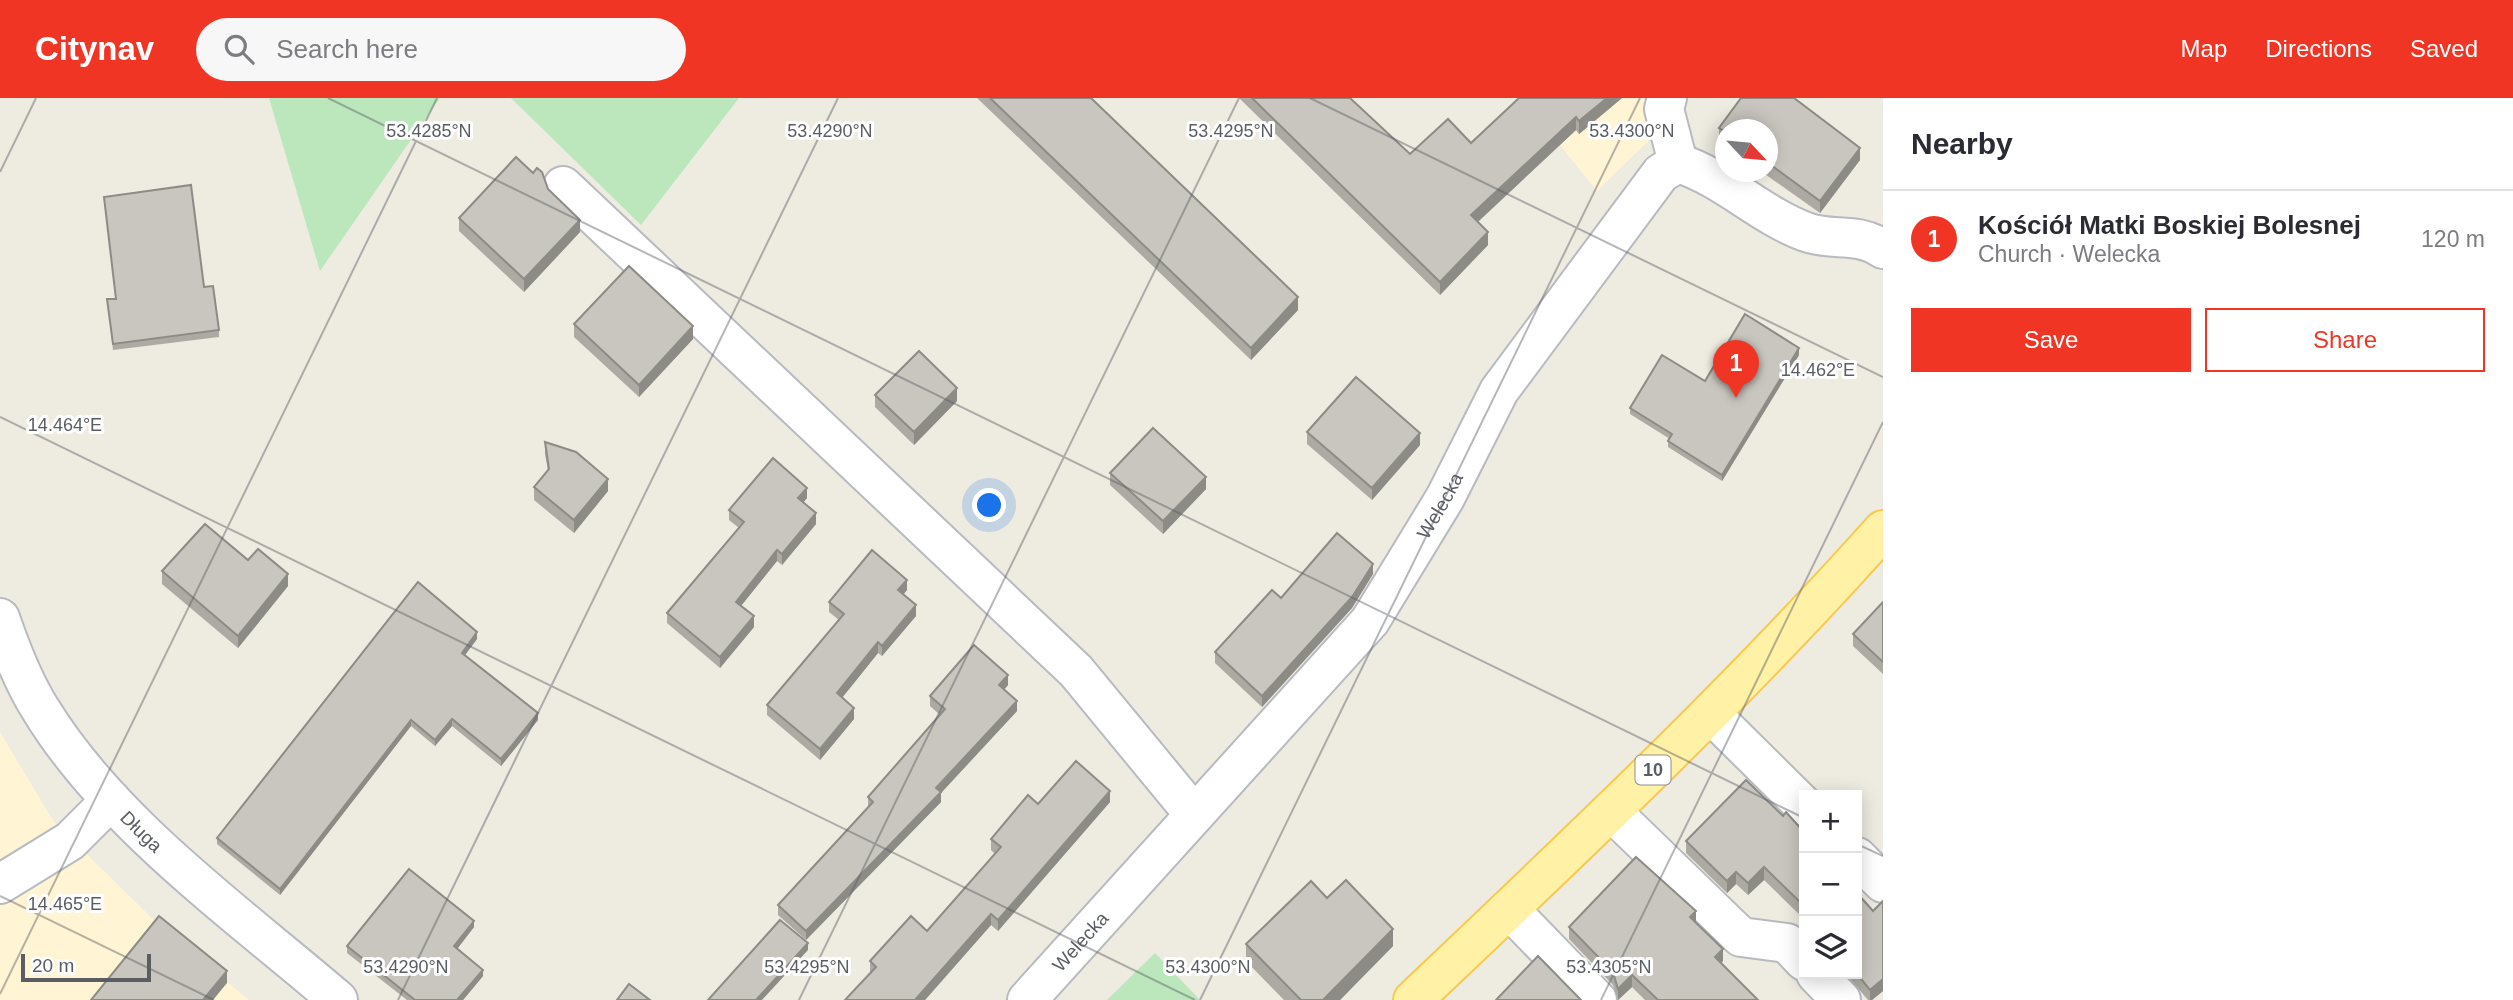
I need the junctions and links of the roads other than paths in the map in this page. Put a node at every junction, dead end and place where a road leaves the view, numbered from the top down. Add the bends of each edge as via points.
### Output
1 (1667, 98) edge
2 (1678, 163) junction
3 (562, 186) dead end
4 (1883, 249) edge
5 (1883, 530) edge
6 (0, 618) edge
7 (1711, 714) junction
8 (111, 800) junction
9 (1799, 801) edge
10 (1611, 811) junction
11 (1194, 813) junction
12 (1862, 862) edge
13 (1883, 883) edge
14 (0, 884) edge
15 (1509, 909) junction
16 (1799, 956) edge
17 (1821, 979) edge
18 (338, 1000) edge
19 (1027, 1000) edge
20 (1413, 1000) edge
21 (1597, 1000) edge
22 (1842, 1000) edge

1 - 2 street via 1664,109
2 - 4 street via 1703,171 1807,233 1868,239
2 - 11 street, Welecka via 1661,173 1639,200 1499,391 1445,498 1370,621
3 - 11 street via 1076,671
5 - 7 main road, 10
6 - 8 street, Długa via 40,709
7 - 9 street
7 - 10 main road, 10
8 - 14 street via 70,841
8 - 18 street, Długa via 201,884
10 - 15 main road, 10
10 - 16 street via 1741,937 1787,943
11 - 19 street, Welecka
12 - 13 street
15 - 20 main road, 10
15 - 21 street
17 - 22 street

